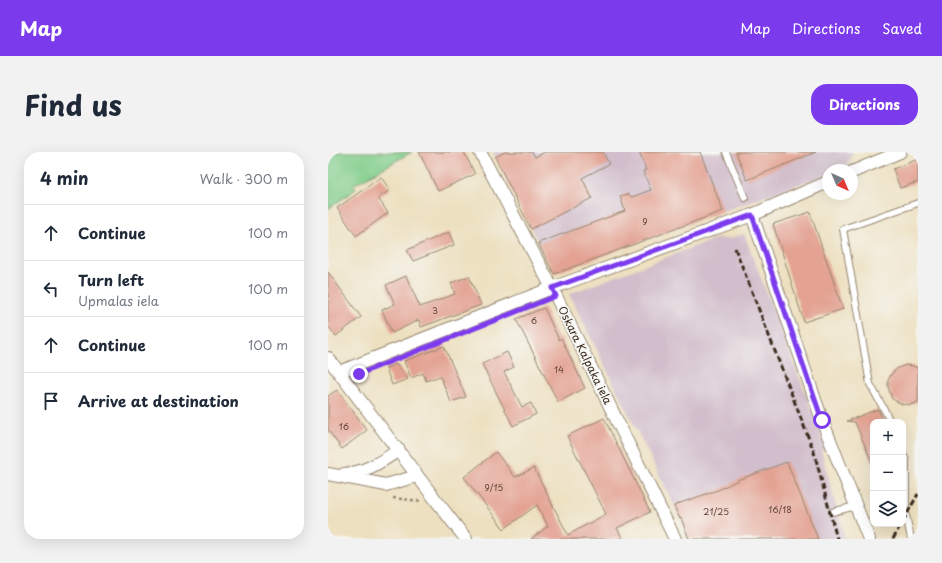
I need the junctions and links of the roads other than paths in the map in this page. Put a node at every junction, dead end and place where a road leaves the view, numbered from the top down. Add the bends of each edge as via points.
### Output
1 (480, 152) edge
2 (726, 152) edge
3 (900, 152) edge
4 (858, 170) edge
5 (822, 185) edge
6 (745, 198) dead end
7 (918, 204) edge
8 (752, 215) junction
9 (552, 288) junction
10 (328, 358) edge
11 (339, 372) junction
12 (889, 419) edge
13 (399, 450) junction
14 (904, 455) edge
15 (332, 474) edge
16 (417, 476) junction
17 (856, 506) junction
18 (832, 512) dead end
19 (466, 539) edge
20 (675, 539) edge
21 (869, 539) edge
22 (911, 539) edge

1 - 9 street, Oskara Kalpaka iela
2 - 6 lane
3 - 4 street
5 - 8 street
7 - 12 lane via 843,229 870,384
8 - 9 street
8 - 17 street via 822,420
9 - 11 street
9 - 20 street, Oskara Kalpaka iela
10 - 11 street
11 - 13 street
13 - 15 street via 374,466 355,474
13 - 16 street
14 - 22 lane via 906,461 906,515
15 - 16 street via 386,485
16 - 19 street
17 - 18 lane
17 - 21 street

